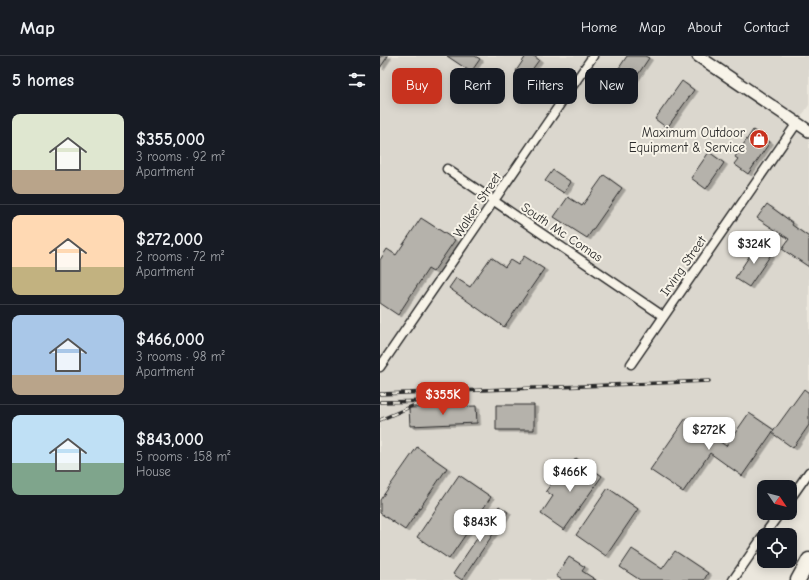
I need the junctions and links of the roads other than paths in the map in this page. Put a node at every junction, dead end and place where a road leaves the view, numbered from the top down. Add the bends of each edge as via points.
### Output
1 (593, 56) edge
2 (698, 56) edge
3 (797, 123) junction
4 (809, 131) edge
5 (447, 168) dead end
6 (494, 201) junction
7 (663, 316) junction
8 (631, 364) dead end
9 (380, 367) edge
10 (809, 472) edge
11 (797, 489) edge
12 (757, 545) edge
13 (809, 560) edge
14 (733, 580) edge
15 (798, 580) edge

1 - 6 street, Walker Street
2 - 3 main road
3 - 4 main road
3 - 7 street, Irving Street
5 - 6 street, South Mc Comas
6 - 7 street, South Mc Comas
6 - 9 street, Walker Street
7 - 8 street, Irving Street
10 - 11 street
12 - 14 street
13 - 15 highway

